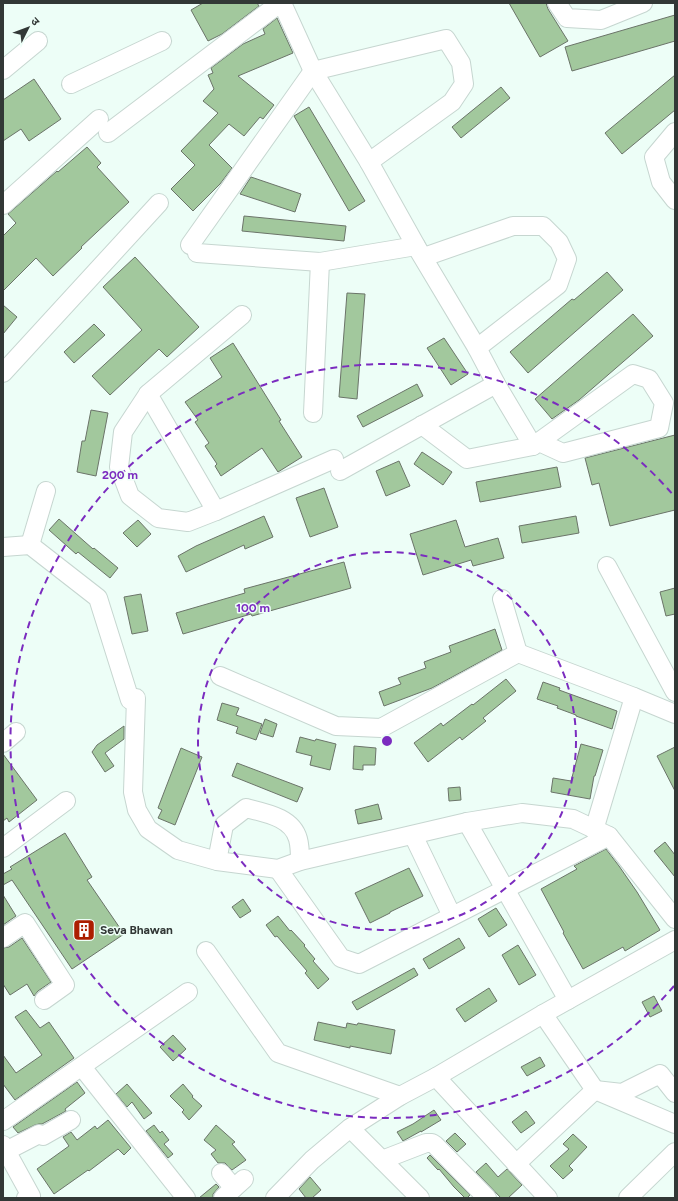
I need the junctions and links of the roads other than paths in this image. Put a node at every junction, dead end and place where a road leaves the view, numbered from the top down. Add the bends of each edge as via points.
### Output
1 (281, 3) edge
2 (557, 3) edge
3 (643, 3) edge
4 (38, 41) dead end
5 (162, 41) dead end
6 (3, 70) edge
7 (313, 71) junction
8 (71, 84) dead end
9 (675, 132) edge
10 (369, 162) junction
11 (675, 200) edge
12 (159, 203) dead end
13 (3, 206) edge
14 (420, 251) junction
15 (320, 262) junction
16 (242, 315) dead end
17 (478, 348) junction
18 (3, 373) edge
19 (496, 384) junction
20 (148, 394) junction
21 (313, 413) dead end
22 (422, 425) junction
23 (536, 444) junction
24 (46, 491) dead end
25 (216, 511) junction
26 (30, 544) junction
27 (3, 547) edge
28 (608, 566) dead end
29 (502, 599) dead end
30 (518, 653) junction
31 (220, 676) dead end
32 (675, 692) edge
33 (634, 697) junction
34 (675, 714) edge
35 (66, 801) dead end
36 (467, 822) junction
37 (602, 833) junction
38 (412, 834) junction
39 (3, 848) edge
40 (217, 861) junction
41 (300, 861) junction
42 (278, 870) junction
43 (505, 888) junction
44 (452, 916) junction
45 (675, 919) edge
46 (3, 938) edge
47 (675, 940) edge
48 (206, 951) dead end
49 (188, 992) dead end
50 (44, 1000) dead end
51 (568, 1000) junction
52 (543, 1014) junction
53 (82, 1067) junction
54 (436, 1077) junction
55 (595, 1090) junction
56 (675, 1093) edge
57 (400, 1096) junction
58 (71, 1120) dead end
59 (3, 1121) edge
60 (675, 1124) edge
61 (350, 1128) junction
62 (5, 1148) edge
63 (675, 1152) edge
64 (382, 1160) junction
65 (516, 1164) junction
66 (221, 1174) dead end
67 (234, 1188) edge
68 (26, 1198) edge
69 (186, 1198) edge
70 (274, 1198) edge
71 (420, 1198) edge
72 (487, 1198) edge
73 (548, 1198) edge
74 (628, 1198) edge

1 - 7 street
1 - 13 street via 104,126
2 - 3 street via 567,18 600,20
4 - 6 street
5 - 8 street
7 - 10 street
7 - 10 street via 446,39 461,63 464,84 452,102
7 - 15 street via 194,249
9 - 11 street via 654,158 661,182
10 - 14 street
12 - 18 street
14 - 15 street
14 - 17 street
14 - 17 street via 512,226 543,226 560,242 567,259 558,284
15 - 21 street
16 - 20 street
17 - 19 street
19 - 22 street
19 - 23 street
20 - 25 street
20 - 25 street via 123,432 119,467 130,496 158,518 188,522
22 - 23 street via 467,459
22 - 25 street via 337,465
23 - 23 street via 563,453 659,428 664,403 648,379 633,374
24 - 26 street
26 - 27 street
26 - 40 street via 98,598 133,699 133,792 137,810 148,829 178,850
28 - 32 street
29 - 30 street
30 - 31 street via 381,728 336,726
30 - 33 street
33 - 34 street
33 - 37 street
35 - 39 street
36 - 37 street via 522,813 573,819
36 - 38 street
36 - 43 street
37 - 43 street
37 - 45 street
38 - 41 street
38 - 44 street
40 - 41 street via 224,825 246,808 270,814 290,825 298,838
40 - 42 street
41 - 42 street
42 - 44 street via 341,958 359,964
43 - 44 street
43 - 51 street
46 - 50 street via 25,923 65,985
47 - 51 street
48 - 57 street via 278,1053
49 - 53 street
51 - 52 street
52 - 54 street
52 - 55 street
53 - 59 street
53 - 69 street
54 - 57 street
54 - 65 street
55 - 56 street via 622,1093 660,1074
55 - 60 street
55 - 65 street
57 - 61 street
58 - 62 street via 43,1136 39,1134
61 - 64 street
61 - 70 street via 312,1160
62 - 68 street via 31,1196
63 - 74 street
64 - 71 street
64 - 72 street via 432,1143
65 - 73 street
66 - 67 street

